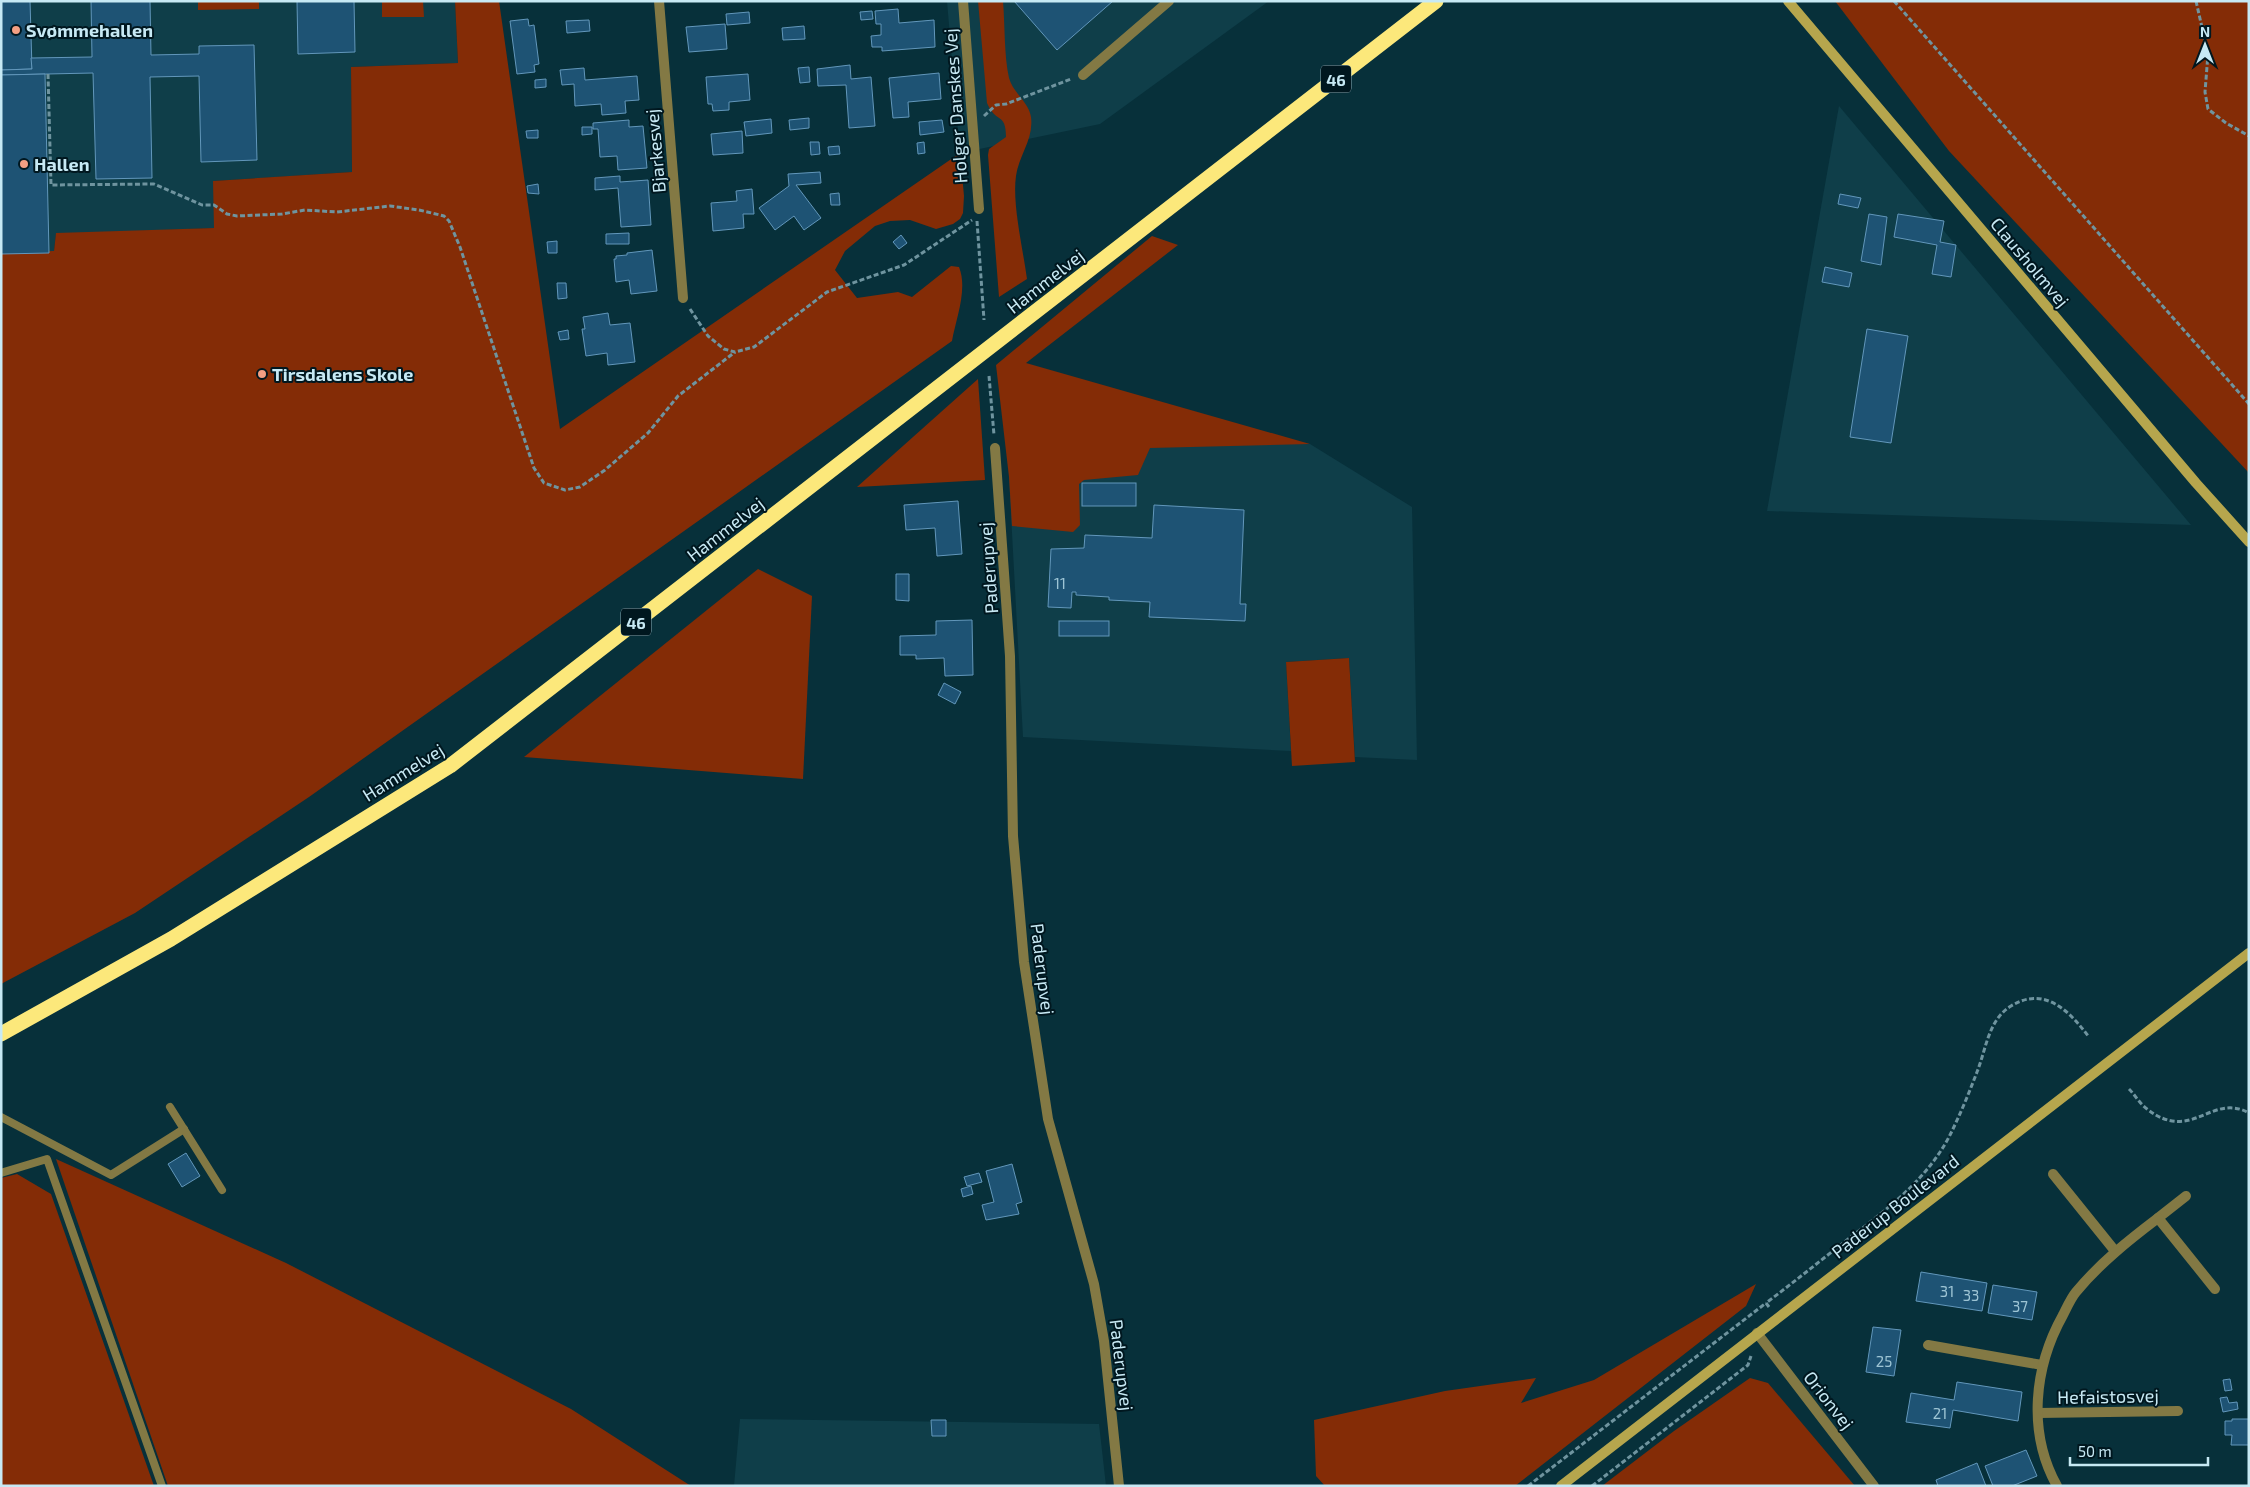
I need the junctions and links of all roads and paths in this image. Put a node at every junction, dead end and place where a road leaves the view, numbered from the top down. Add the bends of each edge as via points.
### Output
1 (659, 1) edge
2 (963, 1) edge
3 (1169, 1) edge
4 (1436, 1) edge
5 (1788, 1) edge
6 (1894, 1) edge
7 (2196, 1) edge
8 (48, 74) dead end
9 (1083, 75) joint
10 (973, 124) junction
11 (2249, 136) edge
12 (978, 213) junction
13 (683, 298) joint
14 (984, 320) dead end
15 (735, 352) junction
16 (989, 376) dead end
17 (2249, 404) edge
18 (995, 448) joint
19 (2249, 542) edge
20 (2249, 953) edge
21 (1, 1034) edge
22 (2089, 1037) dead end
23 (2129, 1089) dead end
24 (170, 1107) dead end
25 (2249, 1112) edge
26 (1, 1117) edge
27 (184, 1128) junction
28 (54, 1145) junction
29 (47, 1159) junction
30 (1, 1173) edge
31 (2053, 1174) dead end
32 (222, 1190) dead end
33 (2186, 1196) dead end
34 (2158, 1218) junction
35 (2115, 1250) junction
36 (2215, 1289) dead end
37 (1766, 1303) junction
38 (1777, 1318) junction
39 (1757, 1333) junction
40 (1928, 1345) dead end
41 (2042, 1365) junction
42 (2178, 1411) dead end
43 (2038, 1413) junction
44 (162, 1486) edge
45 (1119, 1486) edge
46 (1528, 1486) edge
47 (1561, 1486) edge
48 (1592, 1486) edge
49 (1874, 1486) edge
50 (2057, 1486) edge

1 - 13 street, Bjarkesvej
2 - 10 street, Holger Danskes Vej
3 - 9 street
4 - 21 highway, Hammelvej / 46 via 450,766 171,939
5 - 19 street, Clausholmvej
6 - 17 path
7 - 11 path via 2208,54 2205,92 2208,109
8 - 15 path via 51,185 154,184 237,216 390,206 444,216 460,247 534,468 544,483 572,489 605,470 648,433 678,396
9 - 10 path via 996,105
10 - 12 street, Holger Danskes Vej
12 - 14 path
12 - 15 path via 904,265 828,292 754,347
13 - 15 path via 708,336 724,349
16 - 18 path
18 - 45 street, Paderupvej via 1010,656 1013,836 1024,962 1048,1119 1094,1284 1103,1332
20 - 38 street, Paderup Boulevard
22 - 37 path via 2071,1014 2052,1002 2030,999 2010,1007 1989,1035 1950,1136 1936,1158 1899,1200
23 - 25 path via 2147,1109 2174,1122 2188,1122 2231,1107
24 - 27 lane
26 - 28 lane
27 - 28 lane via 111,1176
27 - 32 lane
28 - 29 lane
29 - 30 lane
29 - 44 lane
31 - 35 street
33 - 34 street, Hefaistosvej
34 - 35 street, Hefaistosvej
34 - 36 street
35 - 41 street, Hefaistosvej via 2075,1293 2054,1331
37 - 38 path
37 - 46 path
38 - 39 street, Paderup Boulevard
39 - 47 street, Paderup Boulevard
39 - 48 path via 1748,1365
39 - 49 street, Orionvej
40 - 41 street, Hefaistosvej
41 - 43 street, Hefaistosvej via 2037,1392
42 - 43 street, Hefaistosvej
43 - 50 street, Hefaistosvej via 2049,1471

